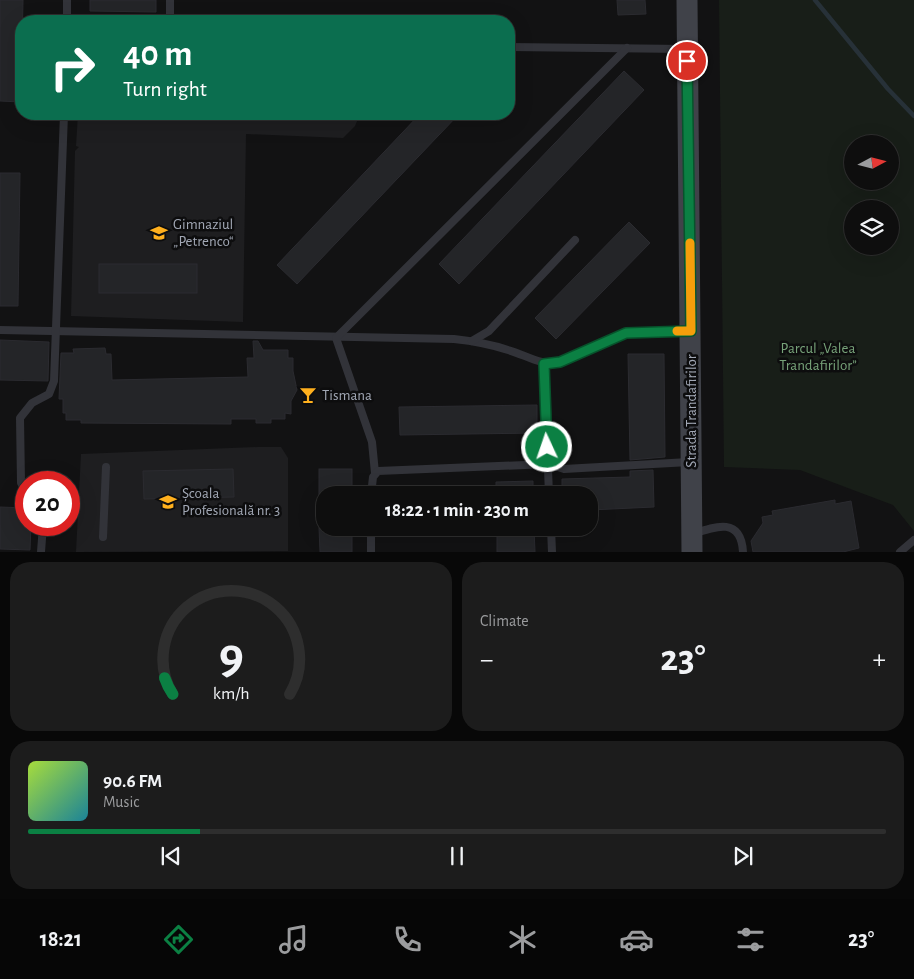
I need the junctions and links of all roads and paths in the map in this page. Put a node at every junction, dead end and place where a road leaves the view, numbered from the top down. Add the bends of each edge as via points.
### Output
1 (67, 0) edge
2 (170, 0) edge
3 (687, 0) edge
4 (67, 15) edge
5 (170, 15) edge
6 (515, 47) edge
7 (627, 48) junction
8 (687, 48) junction
9 (64, 120) edge
10 (575, 240) dead end
11 (0, 330) edge
12 (58, 331) junction
13 (691, 331) junction
14 (336, 338) junction
15 (472, 341) junction
16 (544, 364) junction
17 (692, 462) junction
18 (548, 464) junction
19 (106, 467) dead end
20 (21, 471) edge
21 (375, 473) junction
22 (371, 486) edge
23 (549, 486) edge
24 (42, 536) edge
25 (371, 536) edge
26 (551, 536) edge
27 (104, 537) dead end
28 (914, 540) edge
29 (692, 543) edge
30 (41, 552) edge
31 (371, 552) edge
32 (552, 552) edge
33 (743, 552) edge
34 (900, 552) edge

1 - 4 lane
2 - 5 lane
3 - 8 main road, Strada Trandafirilor
6 - 7 lane
7 - 8 lane
7 - 14 lane
8 - 13 main road, Strada Trandafirilor
9 - 12 lane via 56,285
10 - 15 lane via 489,331
11 - 12 lane
12 - 14 lane
12 - 20 lane via 54,381 49,394 32,404 20,418
13 - 16 lane via 626,333 560,362
13 - 17 main road, Strada Trandafirilor
14 - 15 lane
14 - 21 lane via 372,442
15 - 16 lane via 510,350
16 - 18 lane
17 - 18 lane via 564,469
17 - 29 main road, Strada Trandafirilor
18 - 21 lane
18 - 23 lane
19 - 27 lane
21 - 22 lane
24 - 30 lane
25 - 31 lane
26 - 32 lane
28 - 34 lane
29 - 33 lane via 717,526 732,528 741,537

